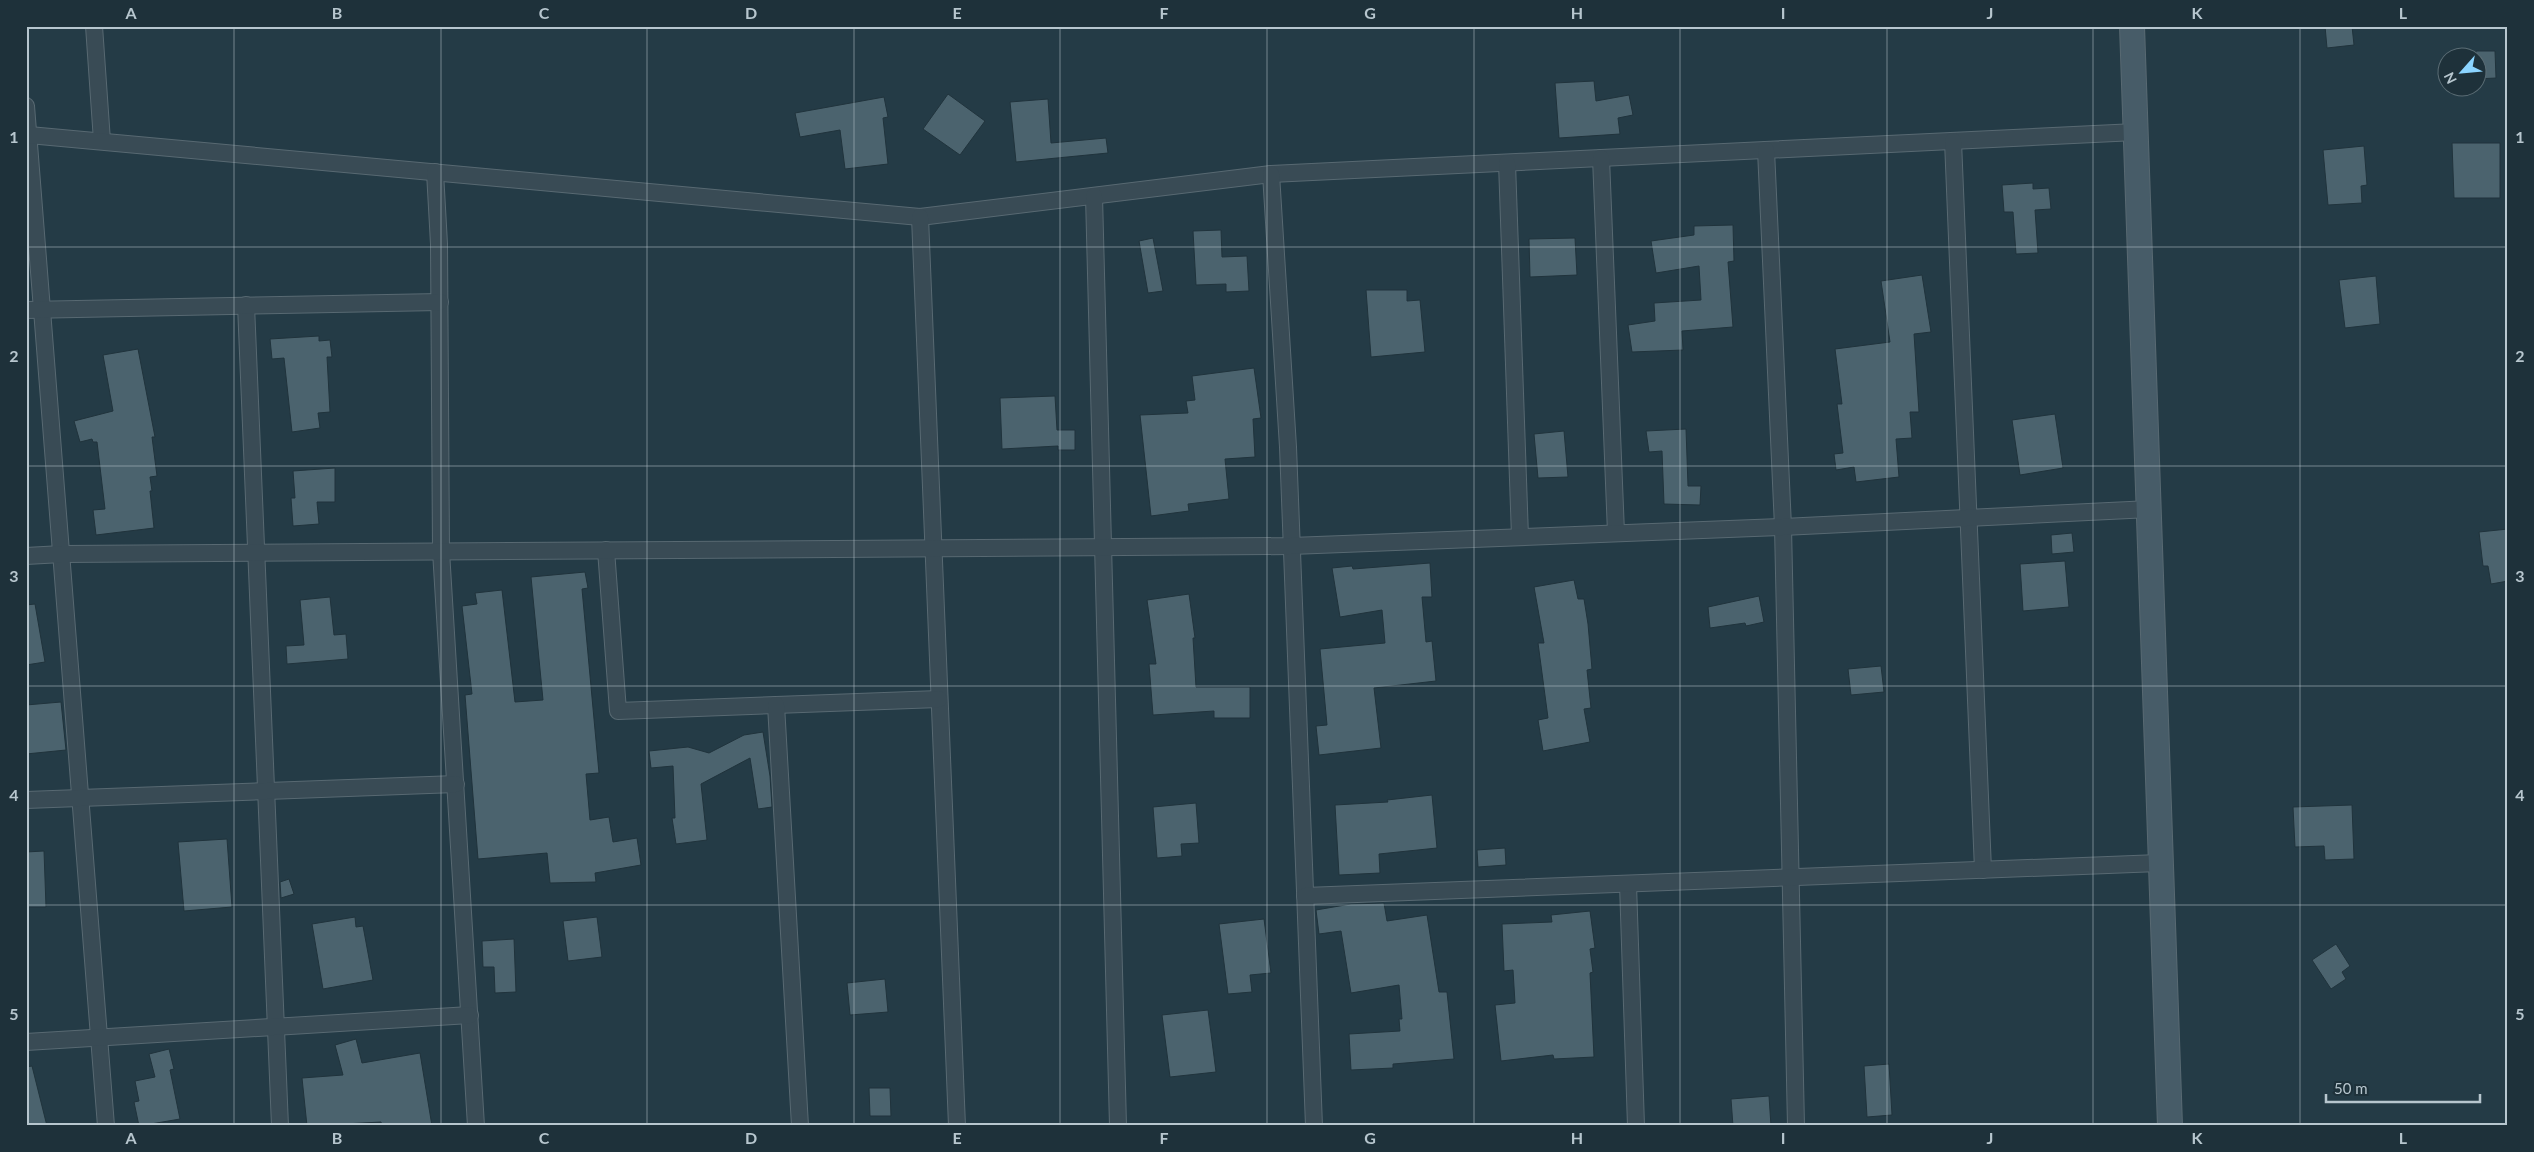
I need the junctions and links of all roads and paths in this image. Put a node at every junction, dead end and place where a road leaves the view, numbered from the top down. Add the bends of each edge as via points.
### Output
1 (94, 26) edge
2 (2132, 26) edge
3 (26, 106) edge
4 (2136, 132) junction
5 (28, 134) junction
6 (102, 141) junction
7 (1953, 141) junction
8 (1766, 150) junction
9 (1601, 158) junction
10 (1506, 163) junction
11 (435, 172) junction
12 (1271, 174) junction
13 (1094, 196) junction
14 (920, 217) junction
15 (440, 302) junction
16 (246, 305) junction
17 (34, 309) edge
18 (2150, 509) junction
19 (1969, 518) junction
20 (1783, 527) junction
21 (1616, 533) junction
22 (1520, 537) junction
23 (1292, 546) junction
24 (1103, 548) junction
25 (932, 549) junction
26 (606, 550) junction
27 (441, 551) junction
28 (258, 552) junction
29 (62, 554) junction
30 (26, 556) edge
31 (939, 698) junction
32 (776, 705) junction
33 (456, 784) junction
34 (267, 790) junction
35 (80, 796) junction
36 (26, 800) edge
37 (2159, 863) junction
38 (1984, 870) junction
39 (1790, 877) junction
40 (1628, 884) junction
41 (1305, 896) junction
42 (470, 1015) junction
43 (276, 1026) junction
44 (99, 1037) junction
45 (26, 1042) edge
46 (106, 1126) edge
47 (280, 1126) edge
48 (476, 1126) edge
49 (800, 1126) edge
50 (957, 1126) edge
51 (1118, 1126) edge
52 (1314, 1126) edge
53 (1636, 1126) edge
54 (1796, 1126) edge
55 (2170, 1126) edge

1 - 6 street
2 - 4 main road
3 - 5 street
4 - 7 street
4 - 18 main road
5 - 6 street
5 - 17 street
6 - 11 street
7 - 8 street
7 - 19 street
8 - 9 street
8 - 20 street
9 - 10 street
9 - 21 street
10 - 12 street
10 - 22 street
11 - 14 street
11 - 15 street
12 - 13 street
12 - 23 street
13 - 14 street
13 - 24 street
14 - 25 street
15 - 16 street
15 - 27 street
16 - 17 street
16 - 28 street
17 - 29 street
18 - 19 street
18 - 37 main road
19 - 20 street
19 - 38 street
20 - 21 street
20 - 39 street
21 - 22 street
22 - 23 street
23 - 24 street
23 - 41 street
24 - 25 street
24 - 51 street
25 - 26 street
25 - 31 street
26 - 27 street
26 - 32 street via 618,711
27 - 28 street
27 - 33 street
28 - 29 street
28 - 34 street
29 - 30 street
29 - 35 street
31 - 32 street
31 - 50 street
32 - 49 street
33 - 34 street
33 - 42 street
34 - 35 street
34 - 43 street
35 - 36 street
35 - 44 street
37 - 38 street
37 - 55 main road
38 - 39 street
39 - 40 street
39 - 54 street
40 - 41 street
40 - 53 street
41 - 52 street
42 - 43 street
42 - 48 street
43 - 44 street
43 - 47 street
44 - 45 street
44 - 46 street

